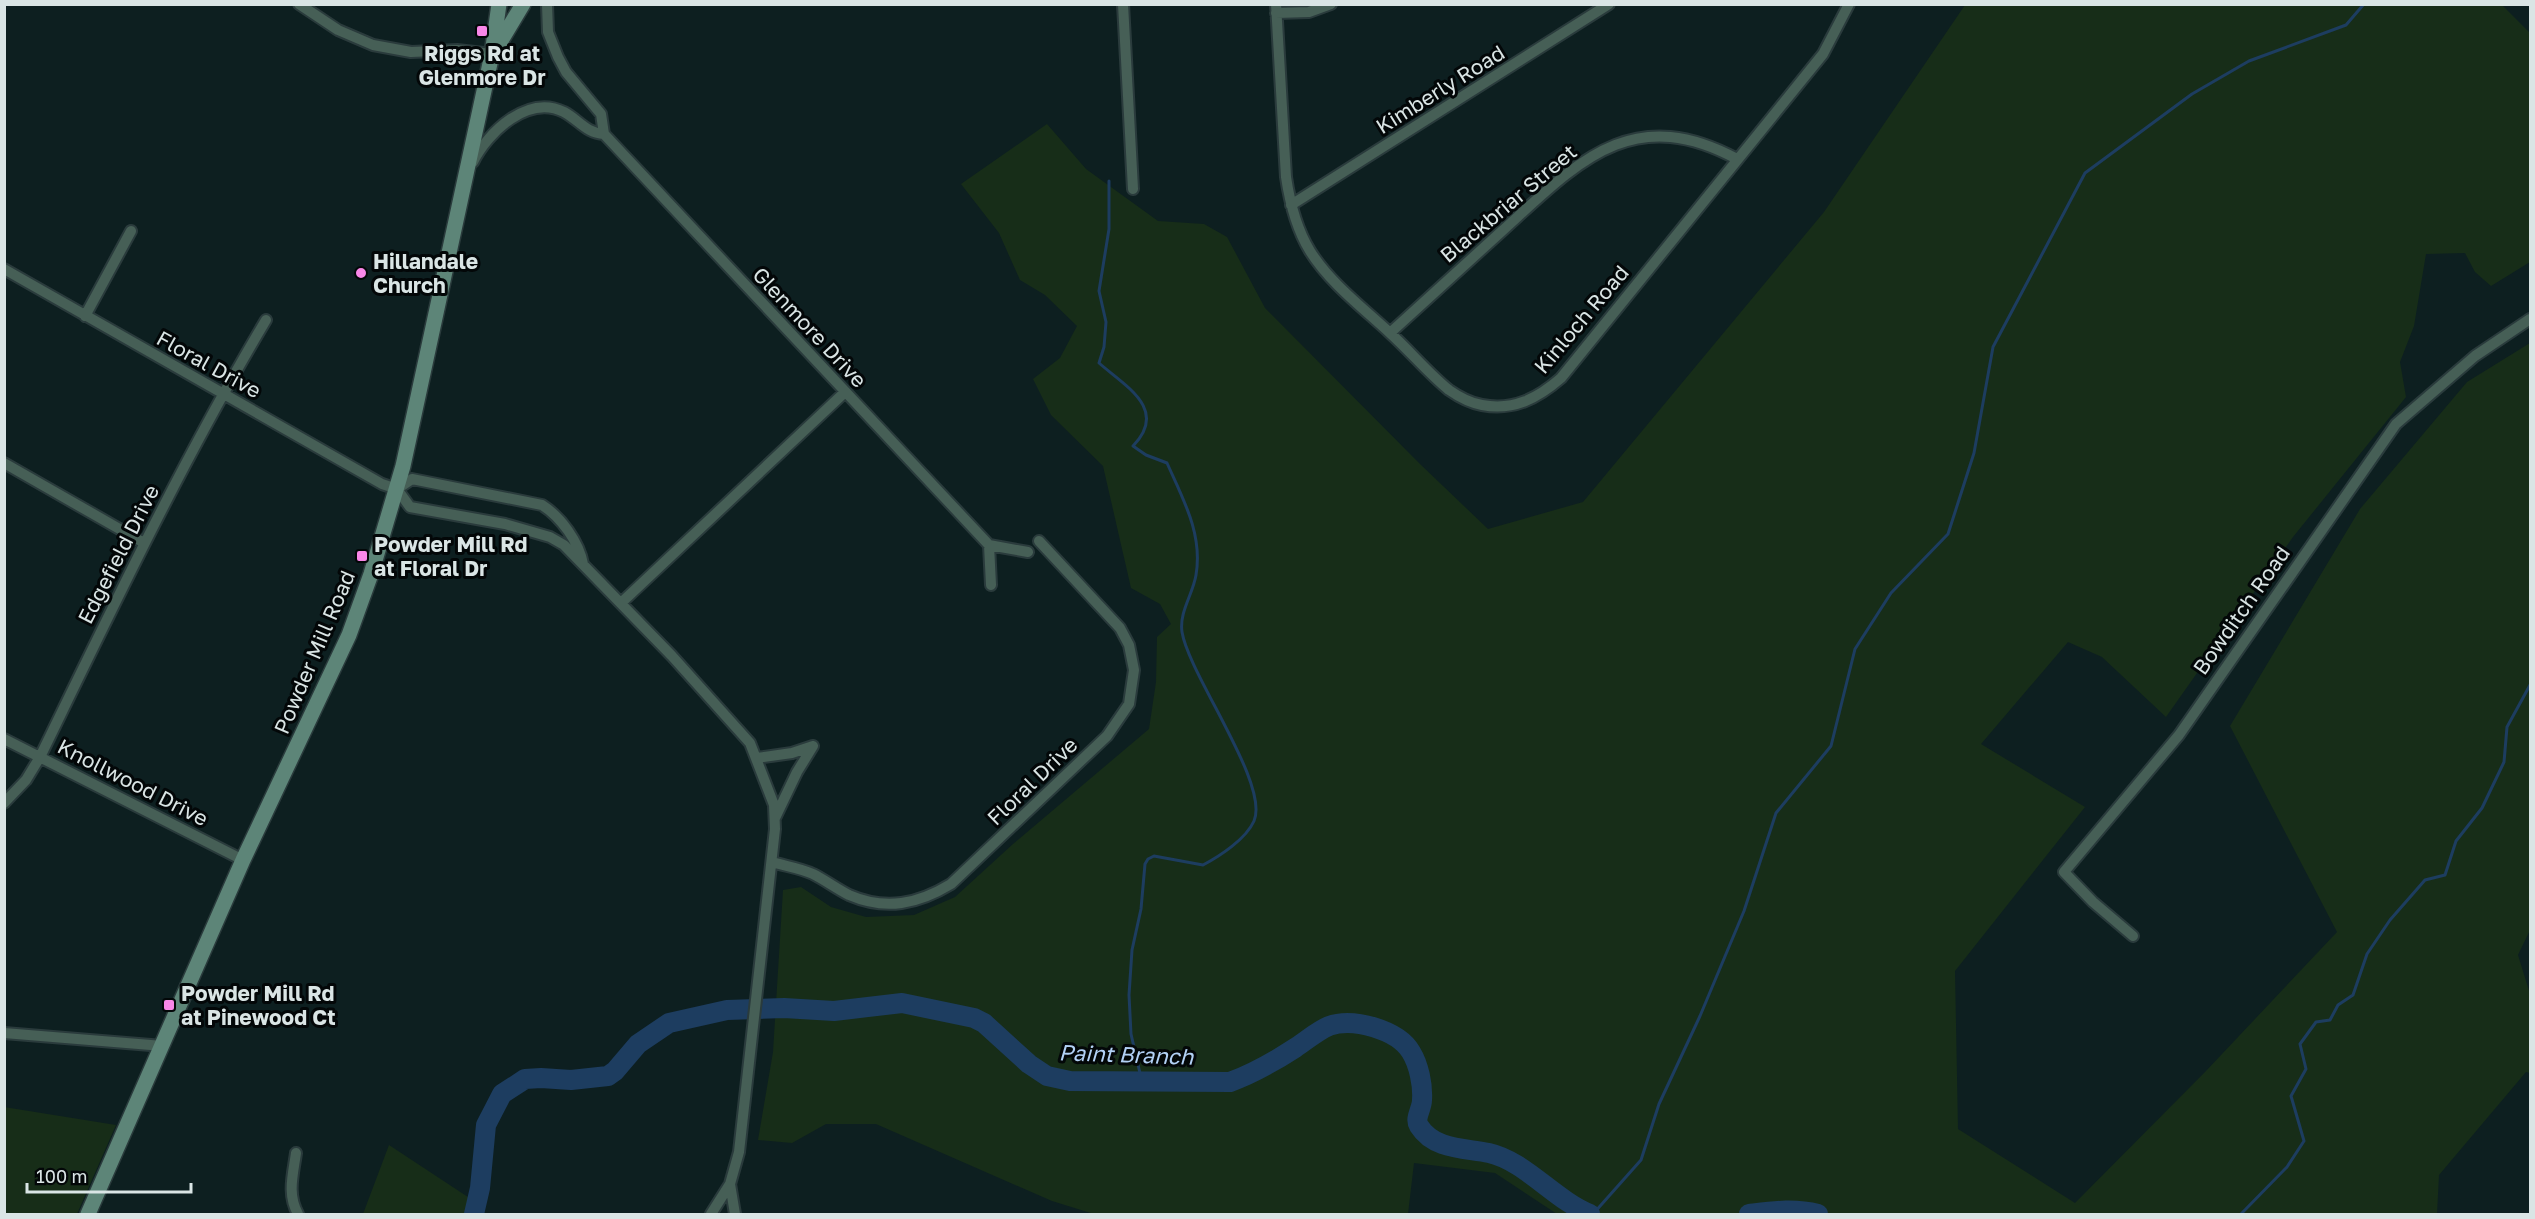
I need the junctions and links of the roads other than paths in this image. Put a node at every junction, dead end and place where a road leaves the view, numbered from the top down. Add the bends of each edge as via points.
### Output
1 (499, 4) edge
2 (523, 4) edge
3 (548, 4) edge
4 (1123, 4) edge
5 (1331, 4) edge
6 (1609, 4) edge
7 (1849, 4) edge
8 (303, 5) edge
9 (1276, 9) edge
10 (492, 54) junction
11 (604, 134) junction
12 (1737, 159) junction
13 (464, 181) junction
14 (1133, 189) dead end
15 (1291, 205) junction
16 (131, 231) dead end
17 (4, 269) edge
18 (85, 316) junction
19 (2530, 319) edge
20 (266, 320) dead end
21 (1390, 333) junction
22 (223, 393) junction
23 (844, 393) junction
24 (4, 463) edge
25 (397, 489) junction
26 (1039, 541) dead end
27 (144, 543) junction
28 (989, 545) junction
29 (1028, 552) dead end
30 (583, 564) junction
31 (991, 585) dead end
32 (621, 603) junction
33 (4, 739) edge
34 (40, 757) junction
35 (757, 758) junction
36 (4, 803) edge
37 (775, 819) junction
38 (243, 860) junction
39 (772, 862) junction
40 (2133, 936) dead end
41 (4, 1034) edge
42 (163, 1046) junction
43 (296, 1153) dead end
44 (730, 1185) junction
45 (88, 1215) edge
46 (298, 1215) edge
47 (711, 1215) edge
48 (735, 1215) edge

1 - 10 main road, Powder Mill Road
2 - 10 main road
3 - 11 street via 548,32 558,57 601,114
4 - 14 street
5 - 9 street via 1309,12
6 - 15 street, Kimberly Road
7 - 12 street, Kinloch Road via 1828,48
8 - 10 street via 338,30 381,47 411,52 457,50
9 - 15 street, Kinloch Road via 1284,153
10 - 13 main road, Powder Mill Road
11 - 13 street via 592,133 563,112 543,107 523,113 488,138
11 - 23 street, Glenmore Drive
12 - 21 street, Blackbriar Street via 1696,140 1666,136 1629,140 1597,154 1558,180
12 - 21 street, Kinloch Road via 1561,378 1528,401 1496,407 1462,398
13 - 25 main road, Powder Mill Road
15 - 21 street, Kinloch Road via 1318,263
16 - 18 street
17 - 18 street, Floral Drive
18 - 22 street, Floral Drive
19 - 40 street, Bowditch Road via 2475,356 2396,424 2179,735 2064,872
20 - 22 street, Edgefield Drive
22 - 25 street, Floral Drive via 378,482
22 - 27 street, Edgefield Drive
23 - 28 street, Glenmore Drive
23 - 32 street
24 - 27 street
25 - 30 street, Floral Drive via 410,507 505,524 550,537
25 - 30 street, Floral Drive via 412,479 542,505 569,533
25 - 38 main road, Powder Mill Road via 349,635
26 - 39 street, Floral Drive via 1120,628 1129,645 1134,670 1129,704 1107,736 951,884 921,899 897,906 877,904 850,895 811,873
27 - 34 street, Edgefield Drive
28 - 29 street
28 - 31 street
30 - 32 street, Floral Drive
32 - 35 street, Floral Drive via 750,743
33 - 34 street, Knollwood Drive
34 - 36 street, Edgefield Drive via 26,780
34 - 38 street, Knollwood Drive
35 - 37 street, Floral Drive
35 - 37 street via 813,746
37 - 39 street, Floral Drive
38 - 42 main road, Powder Mill Road
39 - 44 street, Floral Drive via 740,1152
41 - 42 street
42 - 45 main road, Powder Mill Road
43 - 46 street via 291,1186
44 - 47 street, Floral Drive
44 - 48 street

